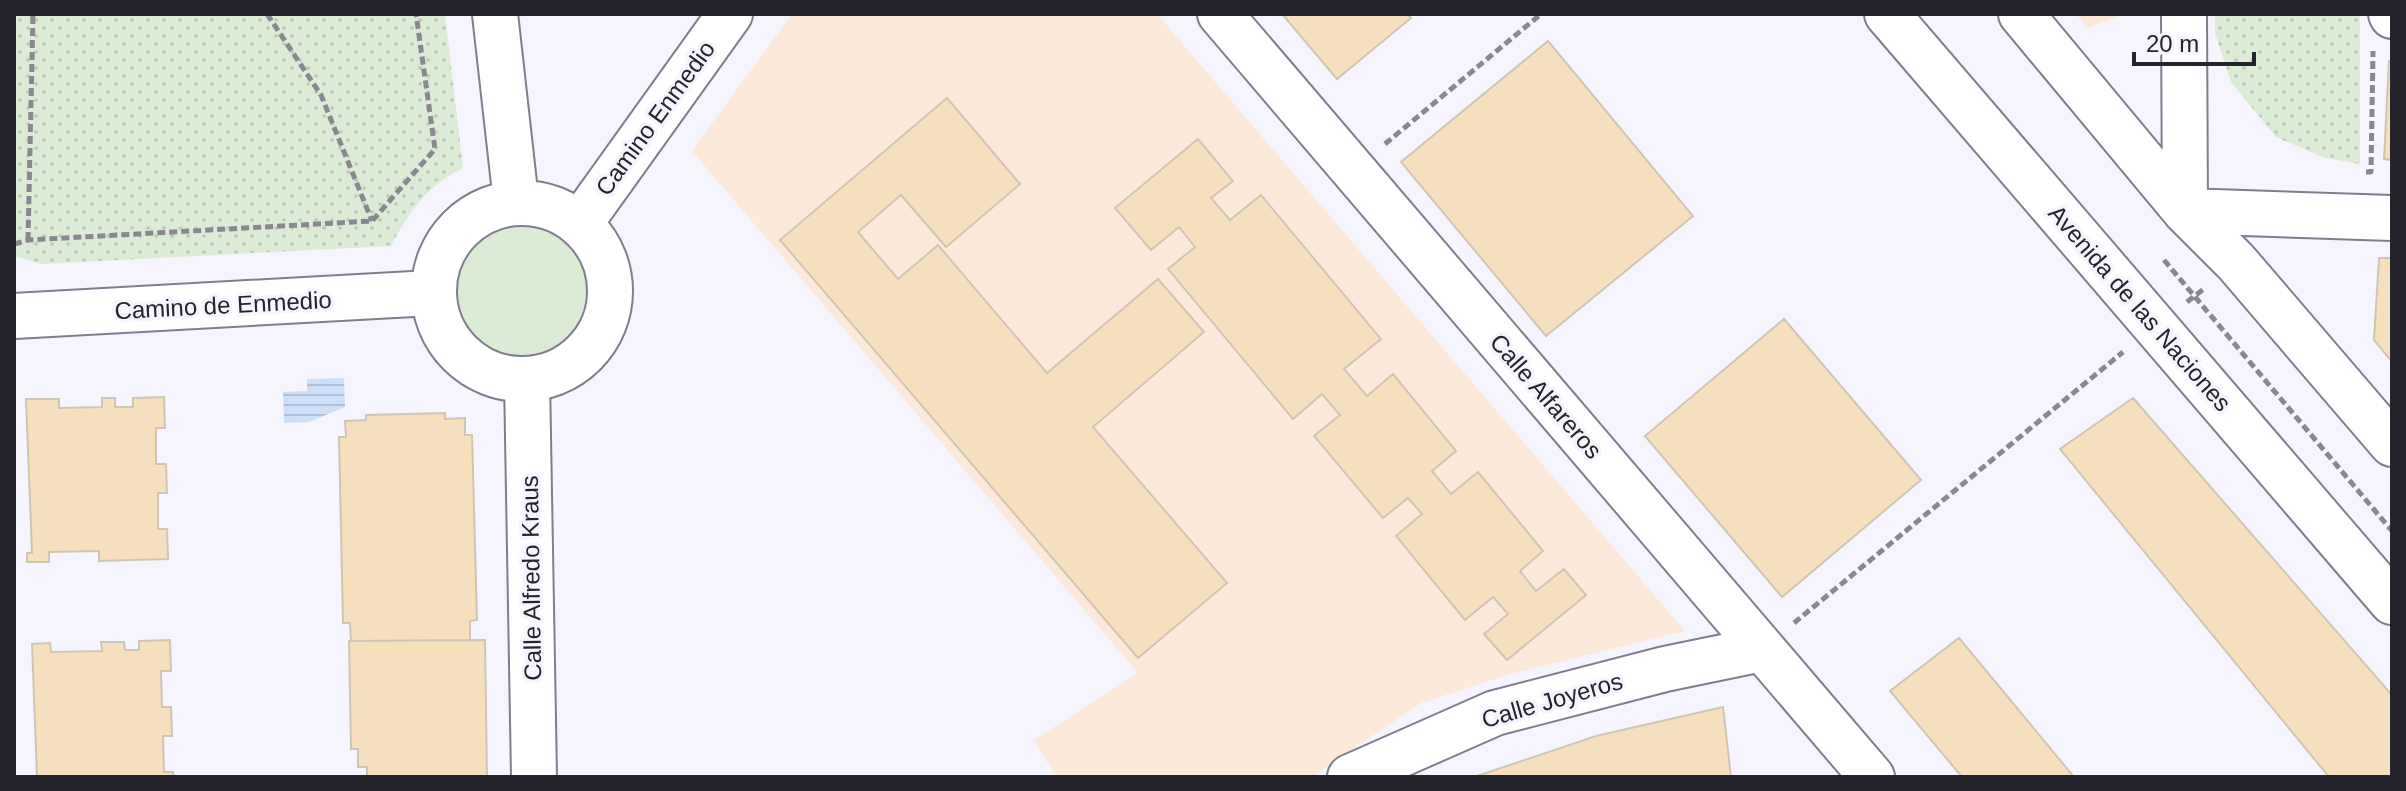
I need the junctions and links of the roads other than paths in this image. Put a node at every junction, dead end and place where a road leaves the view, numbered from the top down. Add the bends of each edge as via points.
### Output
1 (495, 14) edge
2 (730, 14) edge
3 (1220, 14) edge
4 (1887, 14) edge
5 (2021, 14) edge
6 (2184, 14) edge
7 (516, 201) junction
8 (2185, 211) junction
9 (2392, 218) edge
10 (581, 222) junction
11 (431, 293) junction
12 (14, 316) edge
13 (527, 379) junction
14 (2392, 444) edge
15 (2392, 602) edge
16 (1762, 649) junction
17 (534, 777) edge
18 (1350, 777) edge
19 (1872, 777) edge

1 - 7 street
2 - 10 street, Camino Enmedio
3 - 16 street, Calle Alfareros
4 - 15 street, Avenida de las Naciones
5 - 8 street
6 - 8 street
7 - 10 street via 550,205
7 - 11 street via 484,212 457,233 440,260
8 - 9 street
8 - 14 street via 2236,262
10 - 13 street via 602,250 611,284 606,319 589,348 561,370
11 - 12 street, Camino de Enmedio
11 - 13 street via 439,327 461,356 492,374
13 - 17 street, Calle Alfredo Kraus
16 - 18 street, Calle Joyeros via 1495,713
16 - 19 street, Calle Alfareros

